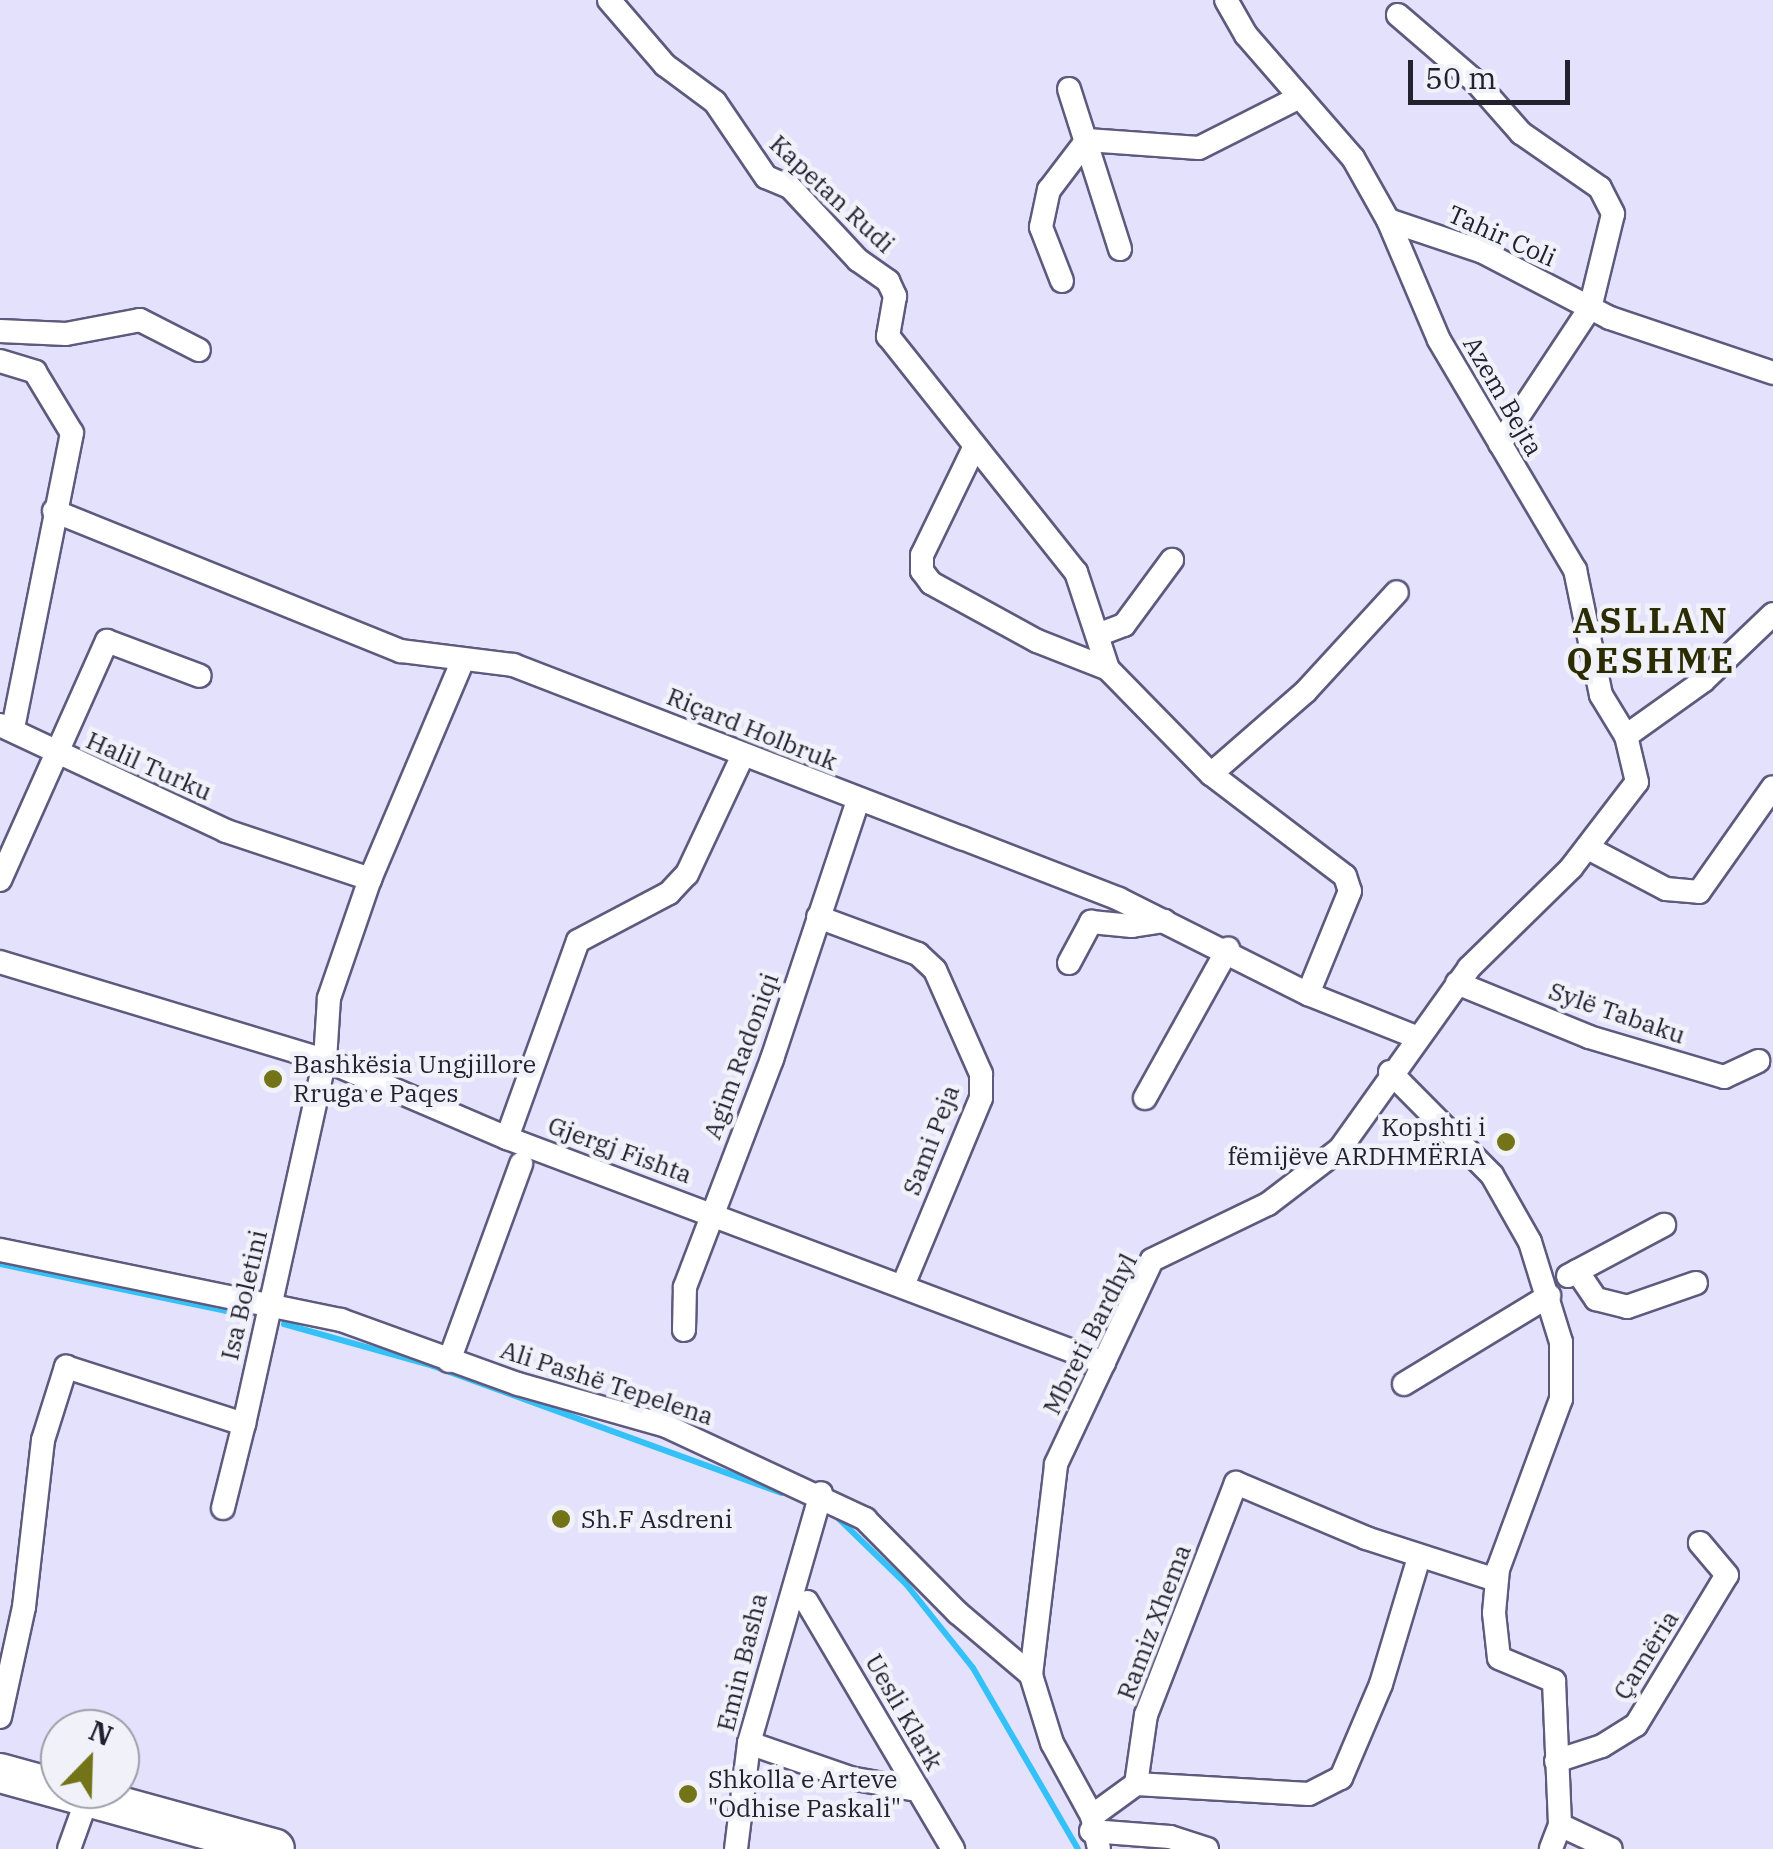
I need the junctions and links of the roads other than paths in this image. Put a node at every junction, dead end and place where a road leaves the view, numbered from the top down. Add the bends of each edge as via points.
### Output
1 (609, 0) edge
2 (1226, 0) edge
3 (1398, 15) dead end
4 (1069, 89) dead end
5 (1300, 97) junction
6 (1086, 140) junction
7 (1388, 220) junction
8 (1120, 249) dead end
9 (1062, 281) dead end
10 (1590, 308) junction
11 (0, 330) edge
12 (199, 350) dead end
13 (0, 361) edge
14 (1773, 374) edge
15 (1500, 444) junction
16 (974, 448) junction
17 (54, 511) junction
18 (1172, 560) dead end
19 (1397, 592) dead end
20 (1773, 614) edge
21 (1100, 634) junction
22 (462, 662) junction
23 (1108, 669) junction
24 (200, 676) dead end
25 (6, 726) edge
26 (1626, 736) junction
27 (743, 755) junction
28 (60, 756) junction
29 (1211, 774) junction
30 (1773, 788) edge
31 (858, 801) junction
32 (1588, 848) junction
33 (370, 879) junction
34 (0, 880) edge
35 (818, 916) junction
36 (1166, 920) junction
37 (1228, 950) junction
38 (0, 962) edge
39 (1069, 964) dead end
40 (1458, 983) junction
41 (1308, 994) junction
42 (1416, 1038) junction
43 (325, 1060) junction
44 (1758, 1061) dead end
45 (1390, 1072) junction
46 (1144, 1098) dead end
47 (507, 1138) junction
48 (521, 1164) dead end
49 (713, 1212) junction
50 (1664, 1225) dead end
51 (0, 1250) edge
52 (1577, 1271) junction
53 (1696, 1283) dead end
54 (903, 1284) junction
55 (1548, 1291) junction
56 (271, 1303) junction
57 (684, 1330) dead end
58 (449, 1360) junction
59 (1104, 1363) junction
60 (1404, 1384) dead end
61 (244, 1424) junction
62 (821, 1493) junction
63 (223, 1508) dead end
64 (1700, 1543) dead end
65 (1419, 1556) junction
66 (1496, 1580) junction
67 (807, 1602) dead end
68 (1031, 1674) junction
69 (0, 1717) edge
70 (749, 1743) junction
71 (1556, 1760) junction
72 (0, 1773) edge
73 (1136, 1784) junction
74 (40, 1785) edge
75 (911, 1790) dead end
76 (83, 1809) edge
77 (125, 1809) edge
78 (1560, 1826) junction
79 (1094, 1832) edge
80 (69, 1849) edge
81 (275, 1849) edge
82 (736, 1849) edge
83 (953, 1849) edge
84 (1207, 1849) edge
85 (1551, 1849) edge
86 (1611, 1849) edge

1 - 16 street, Kapetan Rudi via 664,66 715,102 766,177 790,188 858,260 888,281 896,296 888,336
2 - 5 street, Azem Bejta via 1246,35
3 - 10 street via 1477,83 1521,133 1600,188 1613,214
4 - 6 street
5 - 6 street via 1200,148
5 - 7 street, Azem Bejta via 1352,158
6 - 8 street
6 - 9 street via 1049,190 1041,227
7 - 10 street, Tahir Coli via 1483,252
7 - 15 street, Azem Bejta via 1438,340
10 - 14 street, Tahir Coli
10 - 15 street
11 - 12 street via 66,334 140,320
13 - 17 street via 35,372 72,433
15 - 26 street, Azem Bejta via 1575,570 1601,695
16 - 21 street, Kapetan Rudi via 1076,572
16 - 23 street via 922,554 922,571 931,583 1037,642
17 - 22 street, Riçard Holbruk via 401,651
17 - 25 street
18 - 21 street via 1124,625
19 - 29 street via 1306,691
20 - 26 street via 1703,681
21 - 23 street, Kapetan Rudi
22 - 27 street, Riçard Holbruk via 513,665
22 - 33 street, Isa Boletini
23 - 29 street
24 - 28 street, Halil Turku via 107,642
25 - 28 street
26 - 32 street, Mbreti Bardhyl via 1637,782
27 - 31 street, Riçard Holbruk
27 - 47 street via 687,874 669,893 578,942
28 - 33 street, Halil Turku via 226,830
28 - 34 street
29 - 41 street via 1346,876 1350,891
30 - 32 street via 1699,892 1666,889
31 - 35 street, Agim Radoniqi
31 - 36 street, Riçard Holbruk
32 - 40 street, Mbreti Bardhyl
33 - 43 street, Isa Boletini via 329,998
35 - 49 street, Agim Radoniqi
35 - 54 street, Sami Peja via 918,954 936,970 982,1074 981,1098
36 - 37 street, Riçard Holbruk
36 - 39 street via 1132,926 1090,922
37 - 41 street, Riçard Holbruk
37 - 46 street
38 - 43 street, Gjergj Fishta
40 - 42 street, Mbreti Bardhyl
40 - 44 street, Sylë Tabaku via 1589,1037 1724,1077
41 - 42 street, Riçard Holbruk
42 - 45 street, Mbreti Bardhyl
43 - 47 street, Gjergj Fishta
43 - 56 street, Isa Boletini
45 - 55 street via 1492,1176
45 - 59 street, Mbreti Bardhyl via 1340,1149 1268,1204 1152,1260
47 - 49 street, Gjergj Fishta
48 - 58 street
49 - 54 street, Gjergj Fishta
49 - 57 street, Agim Radoniqi via 685,1287
50 - 52 street
51 - 56 street, Ali Pashë Tepelena via 184,1292
52 - 53 street via 1596,1299 1627,1307
52 - 55 street
54 - 59 street, Gjergj Fishta
55 - 60 street
55 - 66 street via 1561,1342 1562,1399
56 - 58 street, Ali Pashë Tepelena via 341,1320
56 - 61 street, Isa Boletini
58 - 62 street, Ali Pashë Tepelena via 666,1426
59 - 68 street, Mbreti Bardhyl via 1056,1464
61 - 63 street, Isa Boletini
61 - 69 street via 66,1367 43,1440 24,1607
62 - 68 street, Ali Pashë Tepelena via 865,1518 958,1614
62 - 70 street, Emin Basha
64 - 71 street, Çamëria via 1728,1575 1636,1725 1602,1746
65 - 66 street
65 - 73 street via 1381,1684 1341,1778 1309,1794
65 - 73 street, Ramiz Xhema via 1236,1484 1146,1715
66 - 71 street via 1500,1658 1554,1681
67 - 83 street, Uesli Klark
68 - 79 street, Mbreti Bardhyl via 1052,1743
70 - 75 street via 850,1778
70 - 82 street, Emin Basha
71 - 78 street
72 - 74 main road
73 - 79 street
76 - 80 street
77 - 81 main road
78 - 85 street
78 - 86 street
79 - 84 street via 1170,1837

